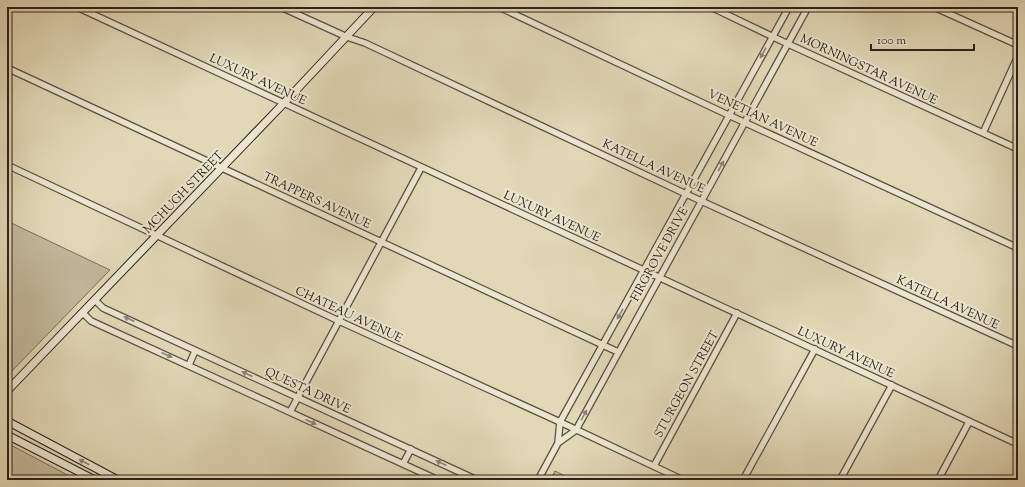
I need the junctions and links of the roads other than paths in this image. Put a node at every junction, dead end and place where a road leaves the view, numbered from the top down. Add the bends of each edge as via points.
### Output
1 (77, 7) edge
2 (281, 7) edge
3 (374, 7) edge
4 (499, 7) edge
5 (711, 7) edge
6 (789, 7) edge
7 (808, 7) edge
8 (934, 7) edge
9 (773, 36) junction
10 (347, 37) junction
11 (788, 44) junction
12 (1018, 45) edge
13 (1018, 56) edge
14 (7, 68) edge
15 (284, 103) junction
16 (730, 115) junction
17 (746, 123) junction
18 (983, 133) junction
19 (1018, 149) edge
20 (7, 165) edge
21 (222, 168) junction
22 (421, 168) junction
23 (686, 194) junction
24 (702, 201) junction
25 (157, 236) junction
26 (381, 242) junction
27 (1018, 248) edge
28 (644, 270) junction
29 (659, 277) junction
30 (96, 300) junction
31 (83, 313) junction
32 (737, 313) junction
33 (339, 321) junction
34 (602, 345) junction
35 (1018, 346) edge
36 (815, 349) junction
37 (195, 350) junction
38 (618, 352) junction
39 (189, 365) junction
40 (892, 385) junction
41 (7, 391) edge
42 (298, 397) junction
43 (290, 412) junction
44 (7, 421) edge
45 (560, 422) junction
46 (969, 422) junction
47 (576, 430) junction
48 (7, 435) edge
49 (558, 443) junction
50 (1018, 444) edge
51 (411, 449) junction
52 (403, 464) junction
53 (654, 466) junction
54 (95, 480) edge
55 (118, 480) edge
56 (438, 480) edge
57 (476, 480) edge
58 (538, 480) edge
59 (683, 480) edge
60 (743, 480) edge
61 (840, 480) edge
62 (938, 480) edge

1 - 15 street, LUXURY AVENUE
2 - 10 street, KATELLA AVENUE
3 - 10 main road, MCHUGH STREET
4 - 16 street, VENETIAN AVENUE
5 - 9 street, MORNINGSTAR AVENUE
6 - 9 street, FIRGROVE DRIVE
7 - 11 street, FIRGROVE DRIVE
8 - 12 street
9 - 11 street, MORNINGSTAR AVENUE
9 -> 16 street, FIRGROVE DRIVE
10 - 15 main road, MCHUGH STREET
10 - 23 street, KATELLA AVENUE via 365,43
11 - 17 street, FIRGROVE DRIVE
11 - 18 street, MORNINGSTAR AVENUE
13 - 18 street
14 - 21 street, TRAPPERS AVENUE
15 - 21 main road, MCHUGH STREET
15 - 22 street, LUXURY AVENUE
16 - 17 street, VENETIAN AVENUE
16 - 23 street, FIRGROVE DRIVE
24 -> 17 street, FIRGROVE DRIVE
17 - 27 street, VENETIAN AVENUE
18 - 19 street, MORNINGSTAR AVENUE
20 - 25 street, CHATEAU AVENUE
21 - 25 main road, MCHUGH STREET
21 - 26 street, TRAPPERS AVENUE
22 - 26 street
22 - 28 street, LUXURY AVENUE
23 - 24 street, KATELLA AVENUE
23 - 28 street, FIRGROVE DRIVE
24 - 29 street, FIRGROVE DRIVE
24 - 35 street, KATELLA AVENUE
25 - 30 main road, MCHUGH STREET
25 - 33 street, CHATEAU AVENUE
26 - 33 street
26 - 34 street, TRAPPERS AVENUE
28 - 29 street, LUXURY AVENUE
28 -> 34 street, FIRGROVE DRIVE
29 - 32 street, LUXURY AVENUE
29 - 38 street, FIRGROVE DRIVE
30 - 31 main road, MCHUGH STREET
37 -> 30 street, QUESTA DRIVE via 103,308
31 -> 39 street via 91,321
31 - 41 main road, MCHUGH STREET
32 - 36 street, LUXURY AVENUE
32 - 53 street, STURGEON STREET
33 - 42 street
33 - 45 street, CHATEAU AVENUE
34 - 38 street, TRAPPERS AVENUE
34 - 45 street, FIRGROVE DRIVE
36 - 40 street, LUXURY AVENUE
36 - 60 street
37 - 39 street
42 -> 37 street, QUESTA DRIVE
47 -> 38 street, FIRGROVE DRIVE
39 - 43 street
40 - 46 street, LUXURY AVENUE
40 - 61 street
42 - 43 street
42 - 51 street, QUESTA DRIVE
43 -> 52 street
55 -> 44 main road
45 - 47 street, CHATEAU AVENUE
45 - 49 street, FIRGROVE DRIVE
46 - 50 street, LUXURY AVENUE
46 - 62 street
47 - 49 street, FIRGROVE DRIVE
47 - 53 street, CHATEAU AVENUE
48 - 54 main road
49 - 58 street, FIRGROVE DRIVE
51 - 52 street
57 -> 51 street, QUESTA DRIVE
52 - 56 street
53 - 59 street, CHATEAU AVENUE

